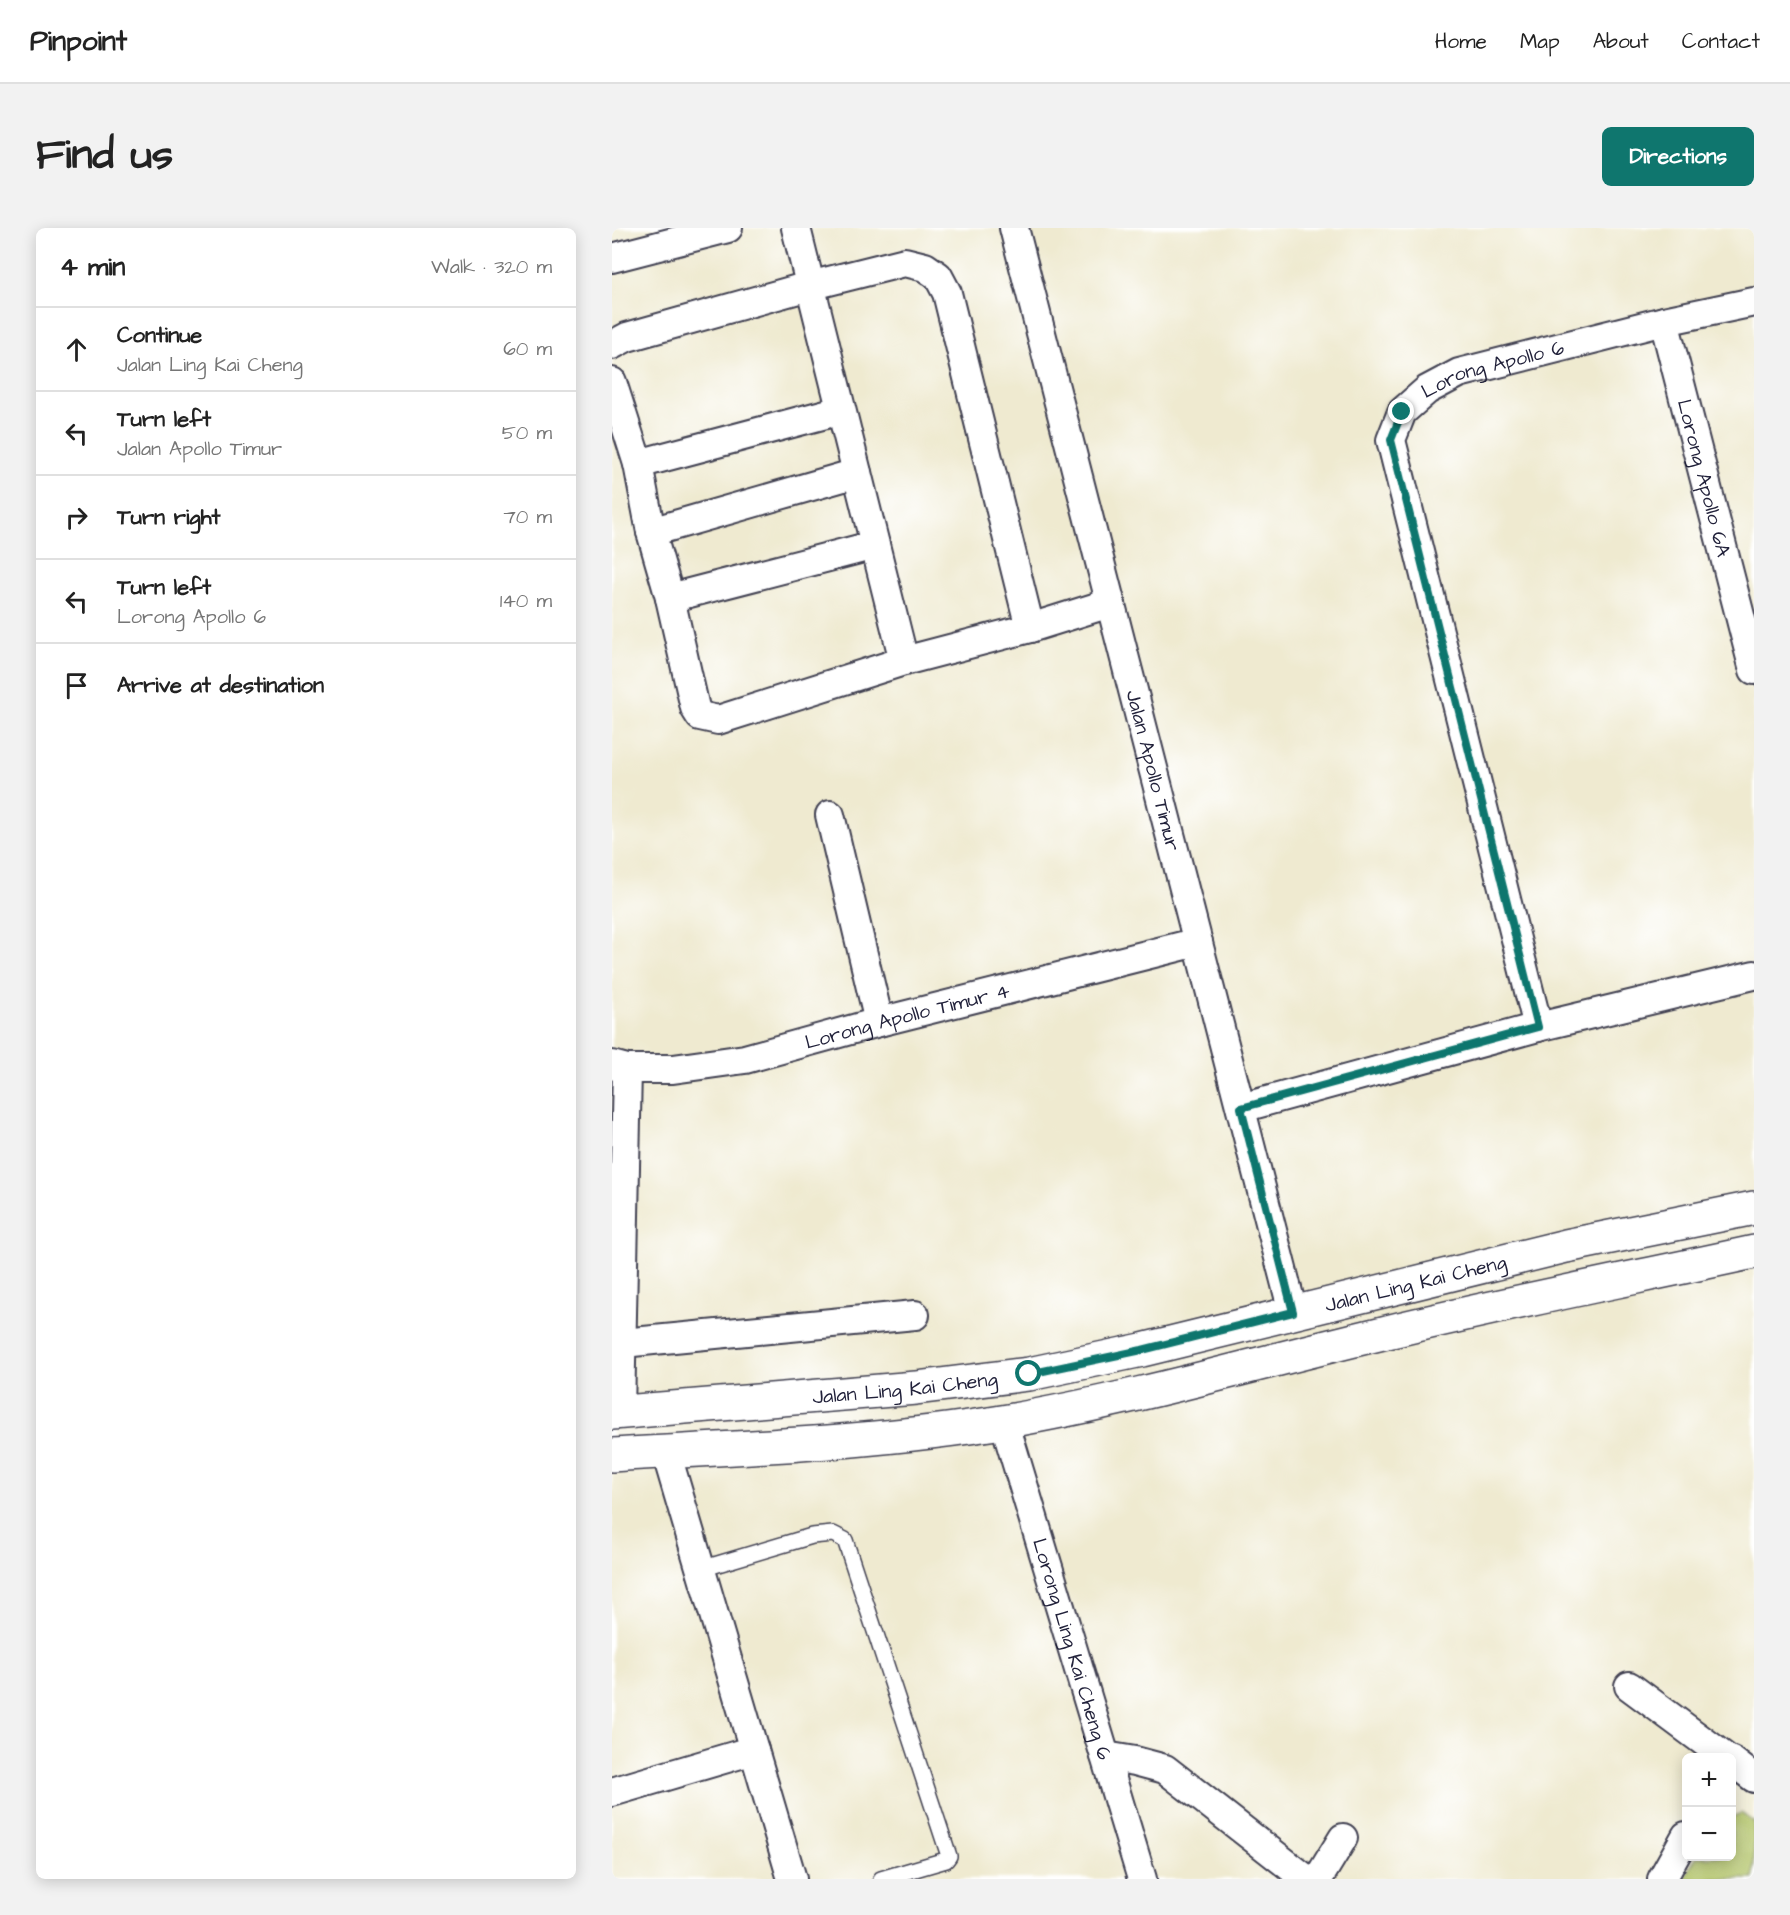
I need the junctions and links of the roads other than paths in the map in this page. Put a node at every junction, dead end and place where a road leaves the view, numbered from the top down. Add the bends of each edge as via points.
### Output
1 (728, 228) edge
2 (796, 228) edge
3 (1014, 228) edge
4 (649, 238) edge
5 (612, 258) edge
6 (809, 286) junction
7 (1754, 302) edge
8 (1664, 321) junction
9 (612, 345) edge
10 (612, 382) edge
11 (841, 410) junction
12 (638, 464) junction
13 (857, 473) junction
14 (651, 531) junction
15 (875, 545) junction
16 (670, 598) junction
17 (1110, 603) junction
18 (1030, 628) junction
19 (904, 661) junction
20 (1754, 670) edge
21 (830, 815) dead end
22 (1198, 942) junction
23 (1754, 975) edge
24 (879, 1022) junction
25 (1538, 1027) junction
26 (620, 1067) edge
27 (1241, 1108) junction
28 (1754, 1208) edge
29 (1754, 1252) edge
30 (1293, 1312) junction
31 (915, 1315) dead end
32 (617, 1344) edge
33 (616, 1413) edge
34 (1004, 1421) junction
35 (666, 1452) junction
36 (612, 1455) edge
37 (701, 1569) junction
38 (1629, 1686) dead end
39 (754, 1750) junction
40 (1720, 1753) edge
41 (1105, 1756) junction
42 (612, 1792) edge
43 (1343, 1838) dead end
44 (1682, 1843) edge
45 (792, 1879) edge
46 (881, 1879) edge
47 (1142, 1879) edge
48 (1306, 1879) edge
49 (1318, 1879) edge
50 (1662, 1879) edge

1 - 4 street
2 - 6 street
3 - 17 street, Jalan Apollo Timur
4 - 5 street
6 - 9 street via 627,337
6 - 11 street
6 - 18 street via 905,262 925,267 938,276 947,293
7 - 8 street, Lorong Apollo 6
8 - 20 street, Lorong Apollo 6A
8 - 25 street, Lorong Apollo 6 via 1458,373 1427,390 1402,412 1391,440
10 - 12 street
11 - 12 street
11 - 13 street
12 - 14 street
13 - 14 street
13 - 15 street
14 - 16 street
15 - 16 street
15 - 19 street
16 - 19 street via 695,708 706,718 718,720
17 - 18 street
17 - 22 street, Jalan Apollo Timur
18 - 19 street
21 - 24 street
22 - 24 street, Lorong Apollo Timur 4
22 - 27 street, Jalan Apollo Timur
23 - 25 street
24 - 26 street, Lorong Apollo Timur 4 via 745,1059 673,1070
25 - 27 street
26 - 32 street
27 - 30 street, Jalan Apollo Timur
28 - 30 street, Jalan Ling Kai Cheng via 1566,1246
29 - 34 street, Jalan Ling Kai Cheng
30 - 33 street, Jalan Ling Kai Cheng via 1029,1374 916,1388
31 - 32 street
32 - 33 street
34 - 35 street, Jalan Ling Kai Cheng via 804,1445
34 - 41 street, Lorong Ling Kai Cheng 6
35 - 36 street, Jalan Ling Kai Cheng
35 - 37 street
37 - 39 street
37 - 46 lane via 812,1536 833,1534 845,1540 949,1856
38 - 40 street
39 - 42 street
39 - 45 street
41 - 47 street, Lorong Ling Kai Cheng 6
41 - 48 street via 1165,1769
43 - 49 street
44 - 50 street

